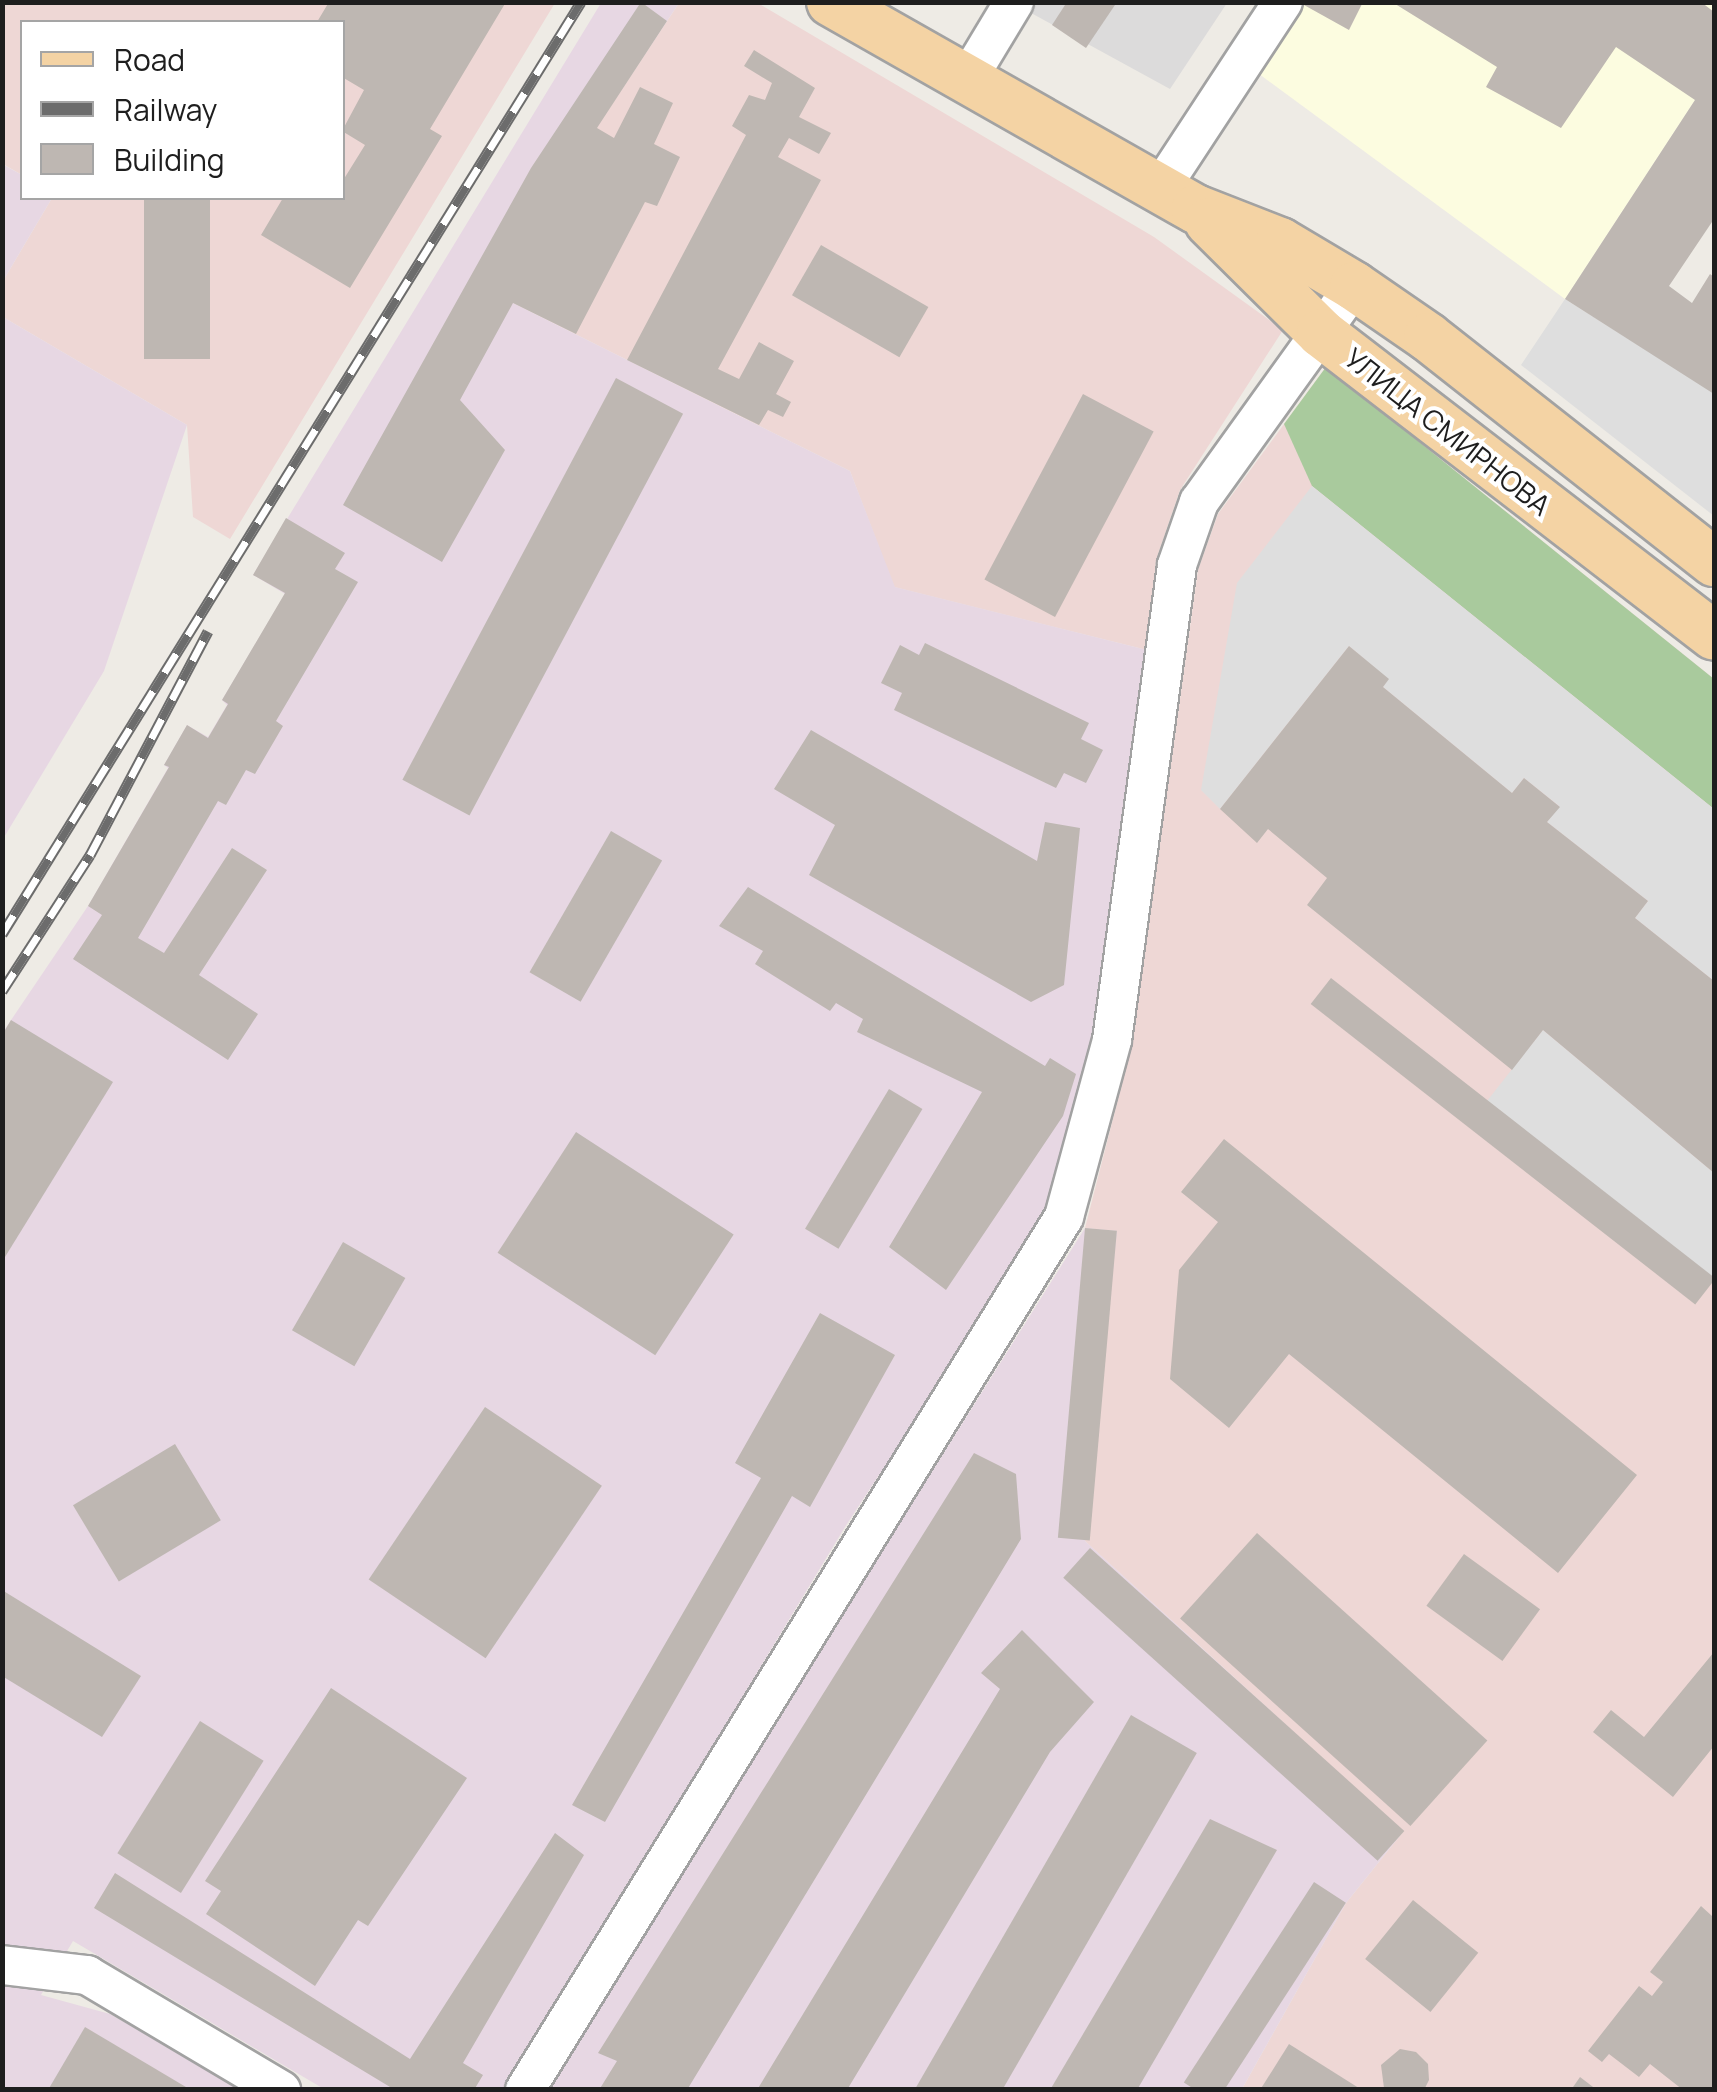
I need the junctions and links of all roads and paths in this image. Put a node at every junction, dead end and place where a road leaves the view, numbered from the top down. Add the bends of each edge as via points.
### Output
1 (830, 2) edge
2 (1014, 2) edge
3 (1283, 2) edge
4 (966, 80) junction
5 (1178, 199) junction
6 (1354, 286) junction
7 (1321, 333) junction
8 (1714, 562) edge
9 (1714, 636) edge
10 (2, 1965) edge
11 (281, 2090) edge
12 (525, 2090) edge

1 - 4 main road, УЛИЦА СМИРНОВА
2 - 4 street
3 - 5 street
4 - 5 main road, УЛИЦА СМИРНОВА
5 - 6 main road, УЛИЦА СМИРНОВА via 1280,242
5 - 7 main road, УЛИЦА СМИРНОВА
6 - 7 street
6 - 8 main road, УЛИЦА СМИРНОВА
7 - 9 main road, УЛИЦА СМИРНОВА
7 - 12 street via 1199,502 1177,565 1112,1040 1064,1216
10 - 11 street via 86,1975

